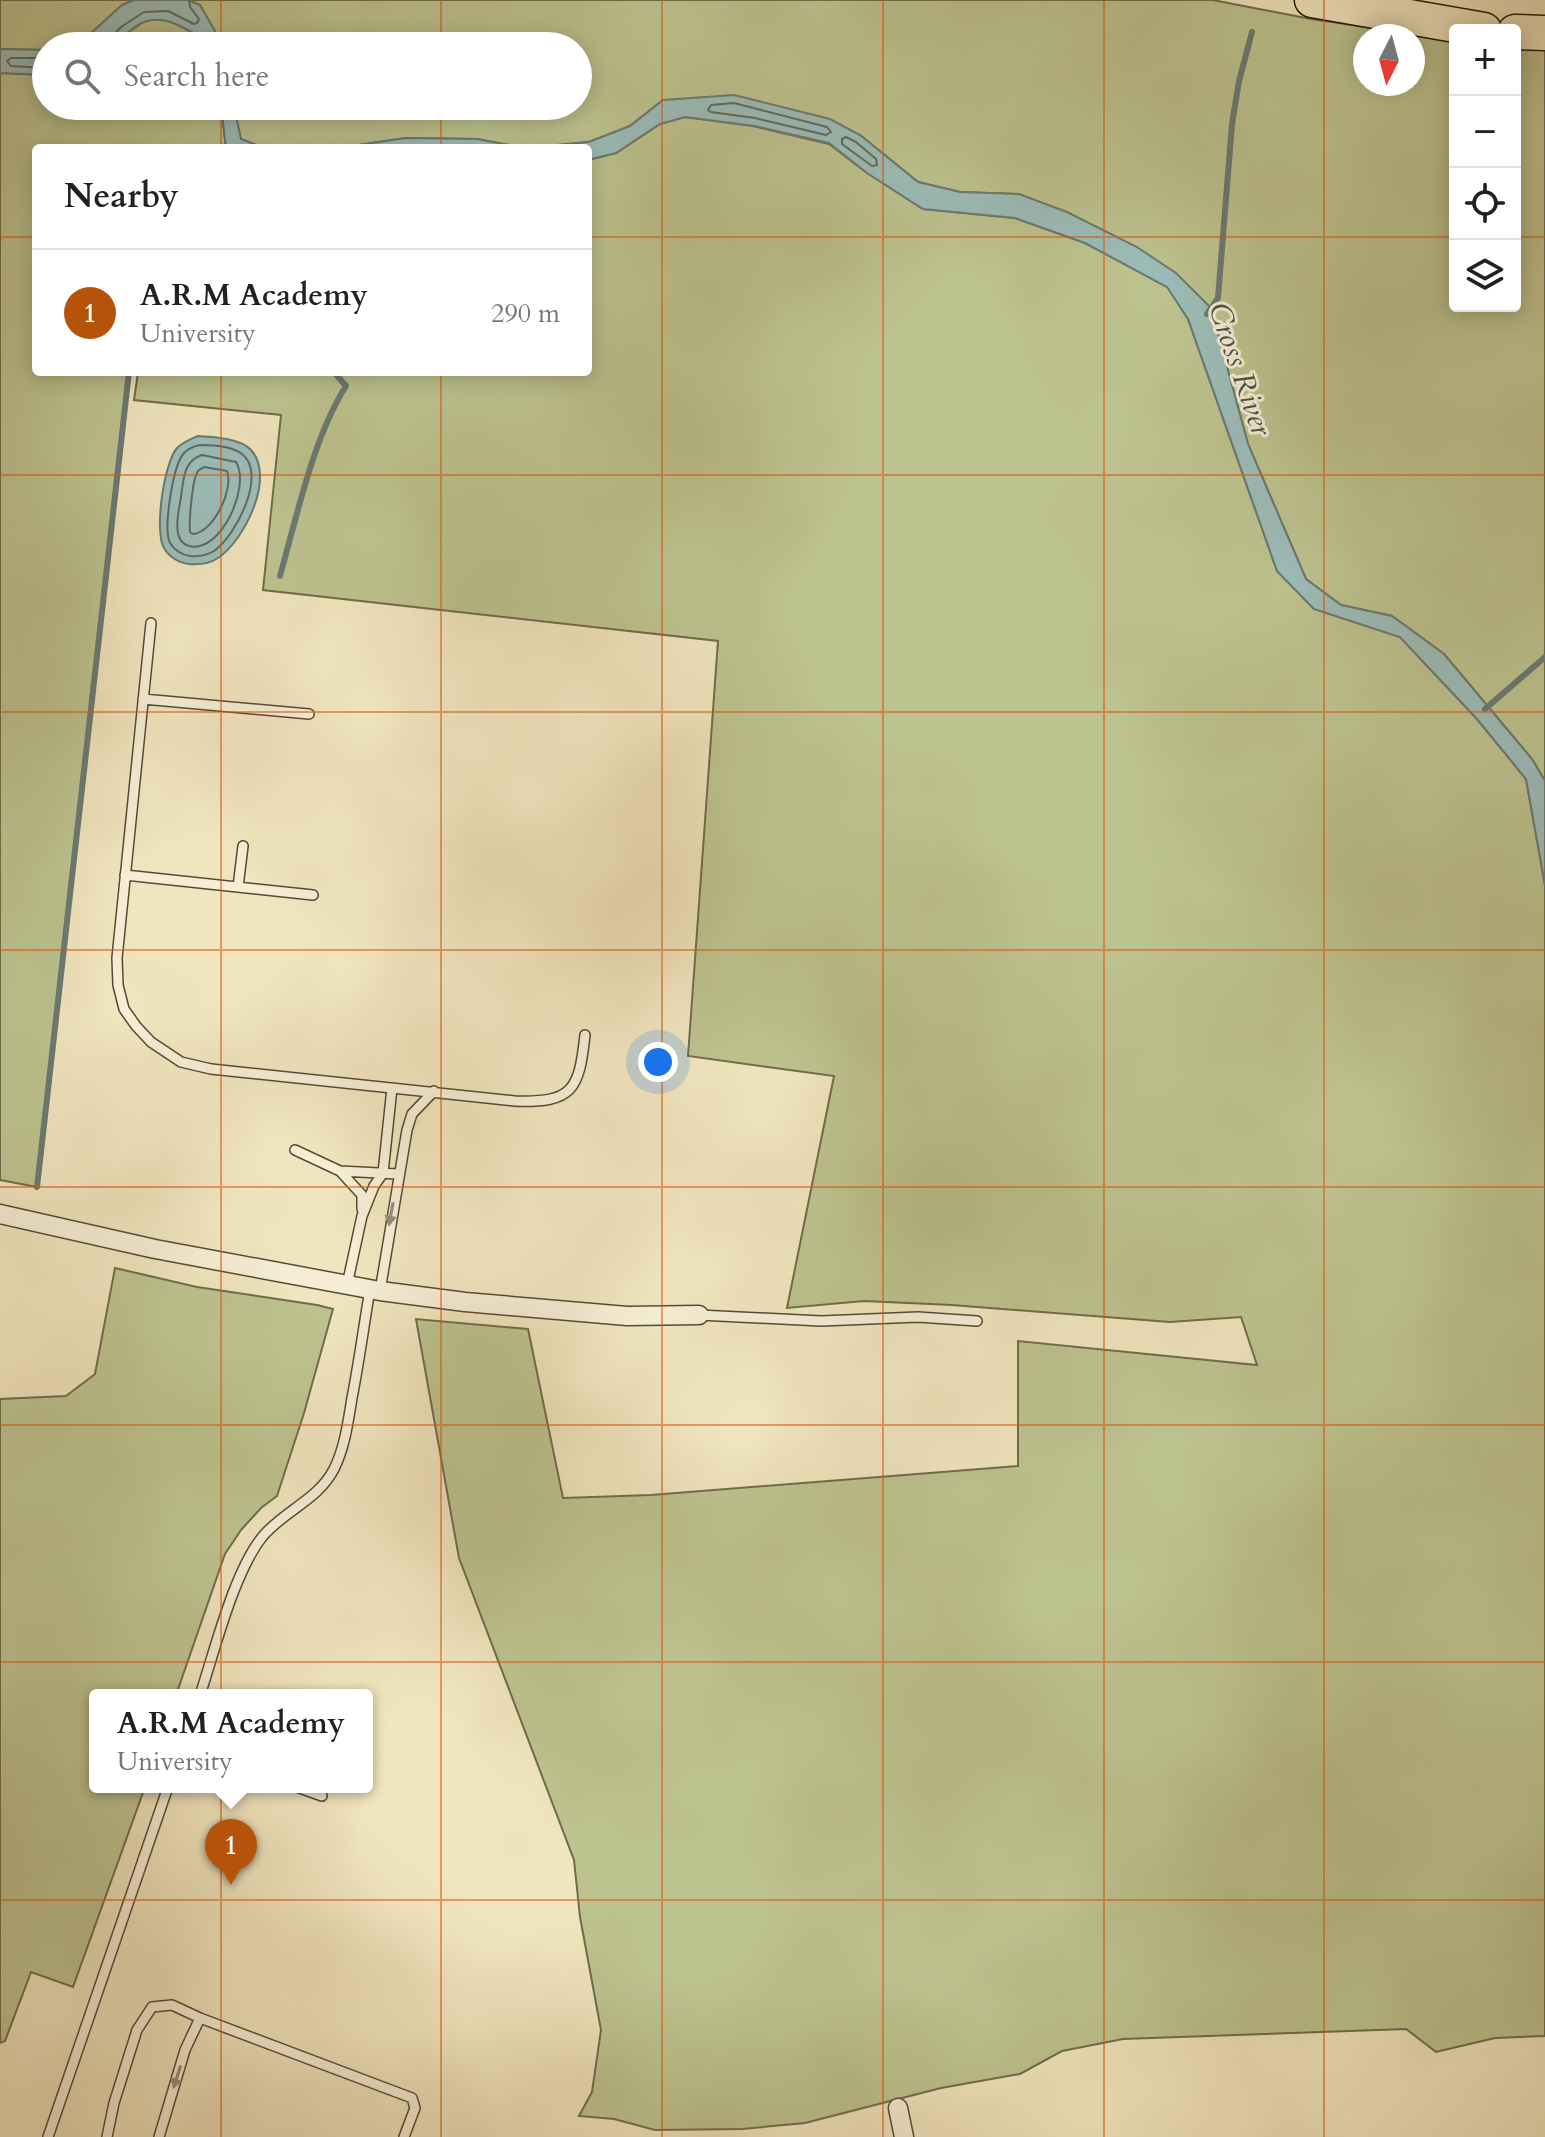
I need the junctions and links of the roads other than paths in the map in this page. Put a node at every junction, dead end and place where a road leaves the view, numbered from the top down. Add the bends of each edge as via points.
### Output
1 (1312, 0) edge
2 (1450, 24) edge
3 (1521, 32) edge
4 (1545, 33) edge
5 (151, 623) dead end
6 (143, 699) junction
7 (309, 714) dead end
8 (243, 846) dead end
9 (125, 875) junction
10 (238, 887) junction
11 (313, 895) dead end
12 (585, 1035) dead end
13 (392, 1088) junction
14 (434, 1091) junction
15 (295, 1150) dead end
16 (340, 1171) junction
17 (383, 1173) junction
18 (398, 1174) junction
19 (0, 1214) edge
20 (362, 1216) junction
21 (347, 1285) junction
22 (375, 1290) junction
23 (699, 1315) joint
24 (977, 1321) dead end
25 (202, 1689) edge
26 (166, 1793) edge
27 (314, 1793) edge
28 (322, 1796) dead end
29 (200, 2018) junction
30 (898, 2108) dead end
31 (48, 2137) edge
32 (107, 2137) edge
33 (159, 2137) edge
34 (404, 2137) edge
35 (904, 2137) edge

1 - 2 highway
3 - 4 highway
5 - 6 lane
6 - 7 lane
6 - 9 lane
8 - 10 lane
9 - 10 lane
9 - 13 lane via 118,985 124,1009 151,1042 181,1062 211,1069
10 - 11 lane
12 - 14 lane via 581,1069 563,1095 544,1102
13 - 14 lane
13 - 17 lane
14 - 18 lane via 412,1114
15 - 16 lane
16 - 17 lane
16 - 20 lane via 362,1195
17 - 18 lane
17 - 20 lane
18 -> 22 lane
19 - 21 street
20 - 21 lane
21 - 22 street
22 - 23 street via 627,1316
22 - 25 lane via 333,1472 261,1538 251,1554
23 - 24 lane
26 - 31 lane
27 - 28 lane
29 - 32 lane via 172,2005 152,2007 137,2030
29 -> 33 lane
29 - 34 lane via 412,2098 415,2108
30 - 35 street

